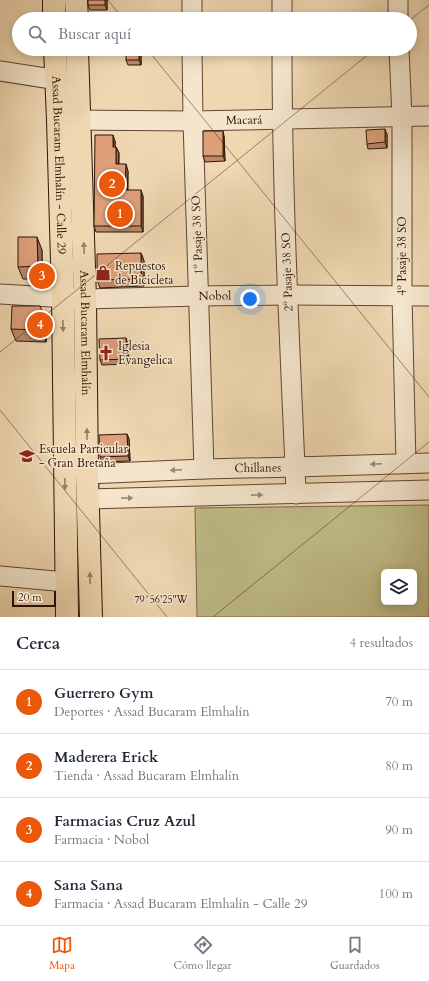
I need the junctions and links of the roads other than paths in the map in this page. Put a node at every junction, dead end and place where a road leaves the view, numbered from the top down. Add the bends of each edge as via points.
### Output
1 (54, 0) edge
2 (76, 0) edge
3 (192, 0) edge
4 (282, 0) edge
5 (398, 0) edge
6 (54, 12) edge
7 (76, 12) edge
8 (192, 12) edge
9 (282, 12) edge
10 (398, 12) edge
11 (55, 56) edge
12 (77, 56) edge
13 (192, 56) edge
14 (282, 56) edge
15 (399, 56) edge
16 (0, 71) edge
17 (56, 80) junction
18 (78, 83) junction
19 (429, 116) edge
20 (402, 117) junction
21 (282, 119) junction
22 (58, 120) junction
23 (80, 120) junction
24 (193, 121) junction
25 (0, 294) edge
26 (288, 295) junction
27 (198, 296) junction
28 (402, 296) junction
29 (429, 296) edge
30 (63, 297) junction
31 (85, 299) junction
32 (406, 463) junction
33 (429, 463) edge
34 (295, 468) junction
35 (204, 469) junction
36 (87, 474) junction
37 (429, 490) edge
38 (296, 494) junction
39 (88, 499) junction
40 (0, 576) edge
41 (66, 582) junction
42 (67, 617) edge
43 (91, 617) edge

1 - 6 main road
2 - 7 main road
3 - 8 street
4 - 9 street
5 - 10 street
11 - 17 main road, Assad Bucaram Elmhalín - Calle 29
12 - 18 main road, Assad Bucaram Elmhalín
13 - 24 street, 1º Pasaje 38 SO
14 - 21 street, 2º Pasaje 38 SO
15 - 20 street, 4º Pasaje 38 SO
16 - 17 street
17 - 18 street
17 - 22 main road, Assad Bucaram Elmhalín - Calle 29
18 - 23 main road, Assad Bucaram Elmhalín
19 - 20 street, Macará
20 - 21 street, Macará
20 - 28 street, 4º Pasaje 38 SO
21 - 24 street, Macará
21 - 26 street, 2º Pasaje 38 SO
22 - 23 street, Macará
22 - 30 main road, Assad Bucaram Elmhalín - Calle 29
23 - 24 street, Macará
31 -> 23 main road, Assad Bucaram Elmhalín
24 - 27 street, 1º Pasaje 38 SO
25 - 30 street, Nobol
26 - 27 street, Nobol
26 - 28 street, Nobol
26 - 34 street, 2º Pasaje 38 SO
27 - 31 street, Nobol
27 - 35 street, 1º Pasaje 38 SO
28 - 29 street, Nobol
28 - 32 street, 4º Pasaje 38 SO
30 - 31 street, Nobol
30 -> 41 main road, Assad Bucaram Elmhalín - Calle 29
36 -> 31 main road, Assad Bucaram Elmhalín
32 - 33 street, Chillanes
32 -> 34 street, Chillanes
34 - 35 street, Chillanes
34 - 38 street, 2º Pasaje 38 SO
35 -> 36 street, Chillanes
36 - 39 main road, Assad Bucaram Elmhalín
37 - 38 street
39 -> 38 street
43 -> 39 main road, Assad Bucaram Elmhalín
40 - 41 street
41 - 42 main road, Assad Bucaram Elmhalín - Calle 29

